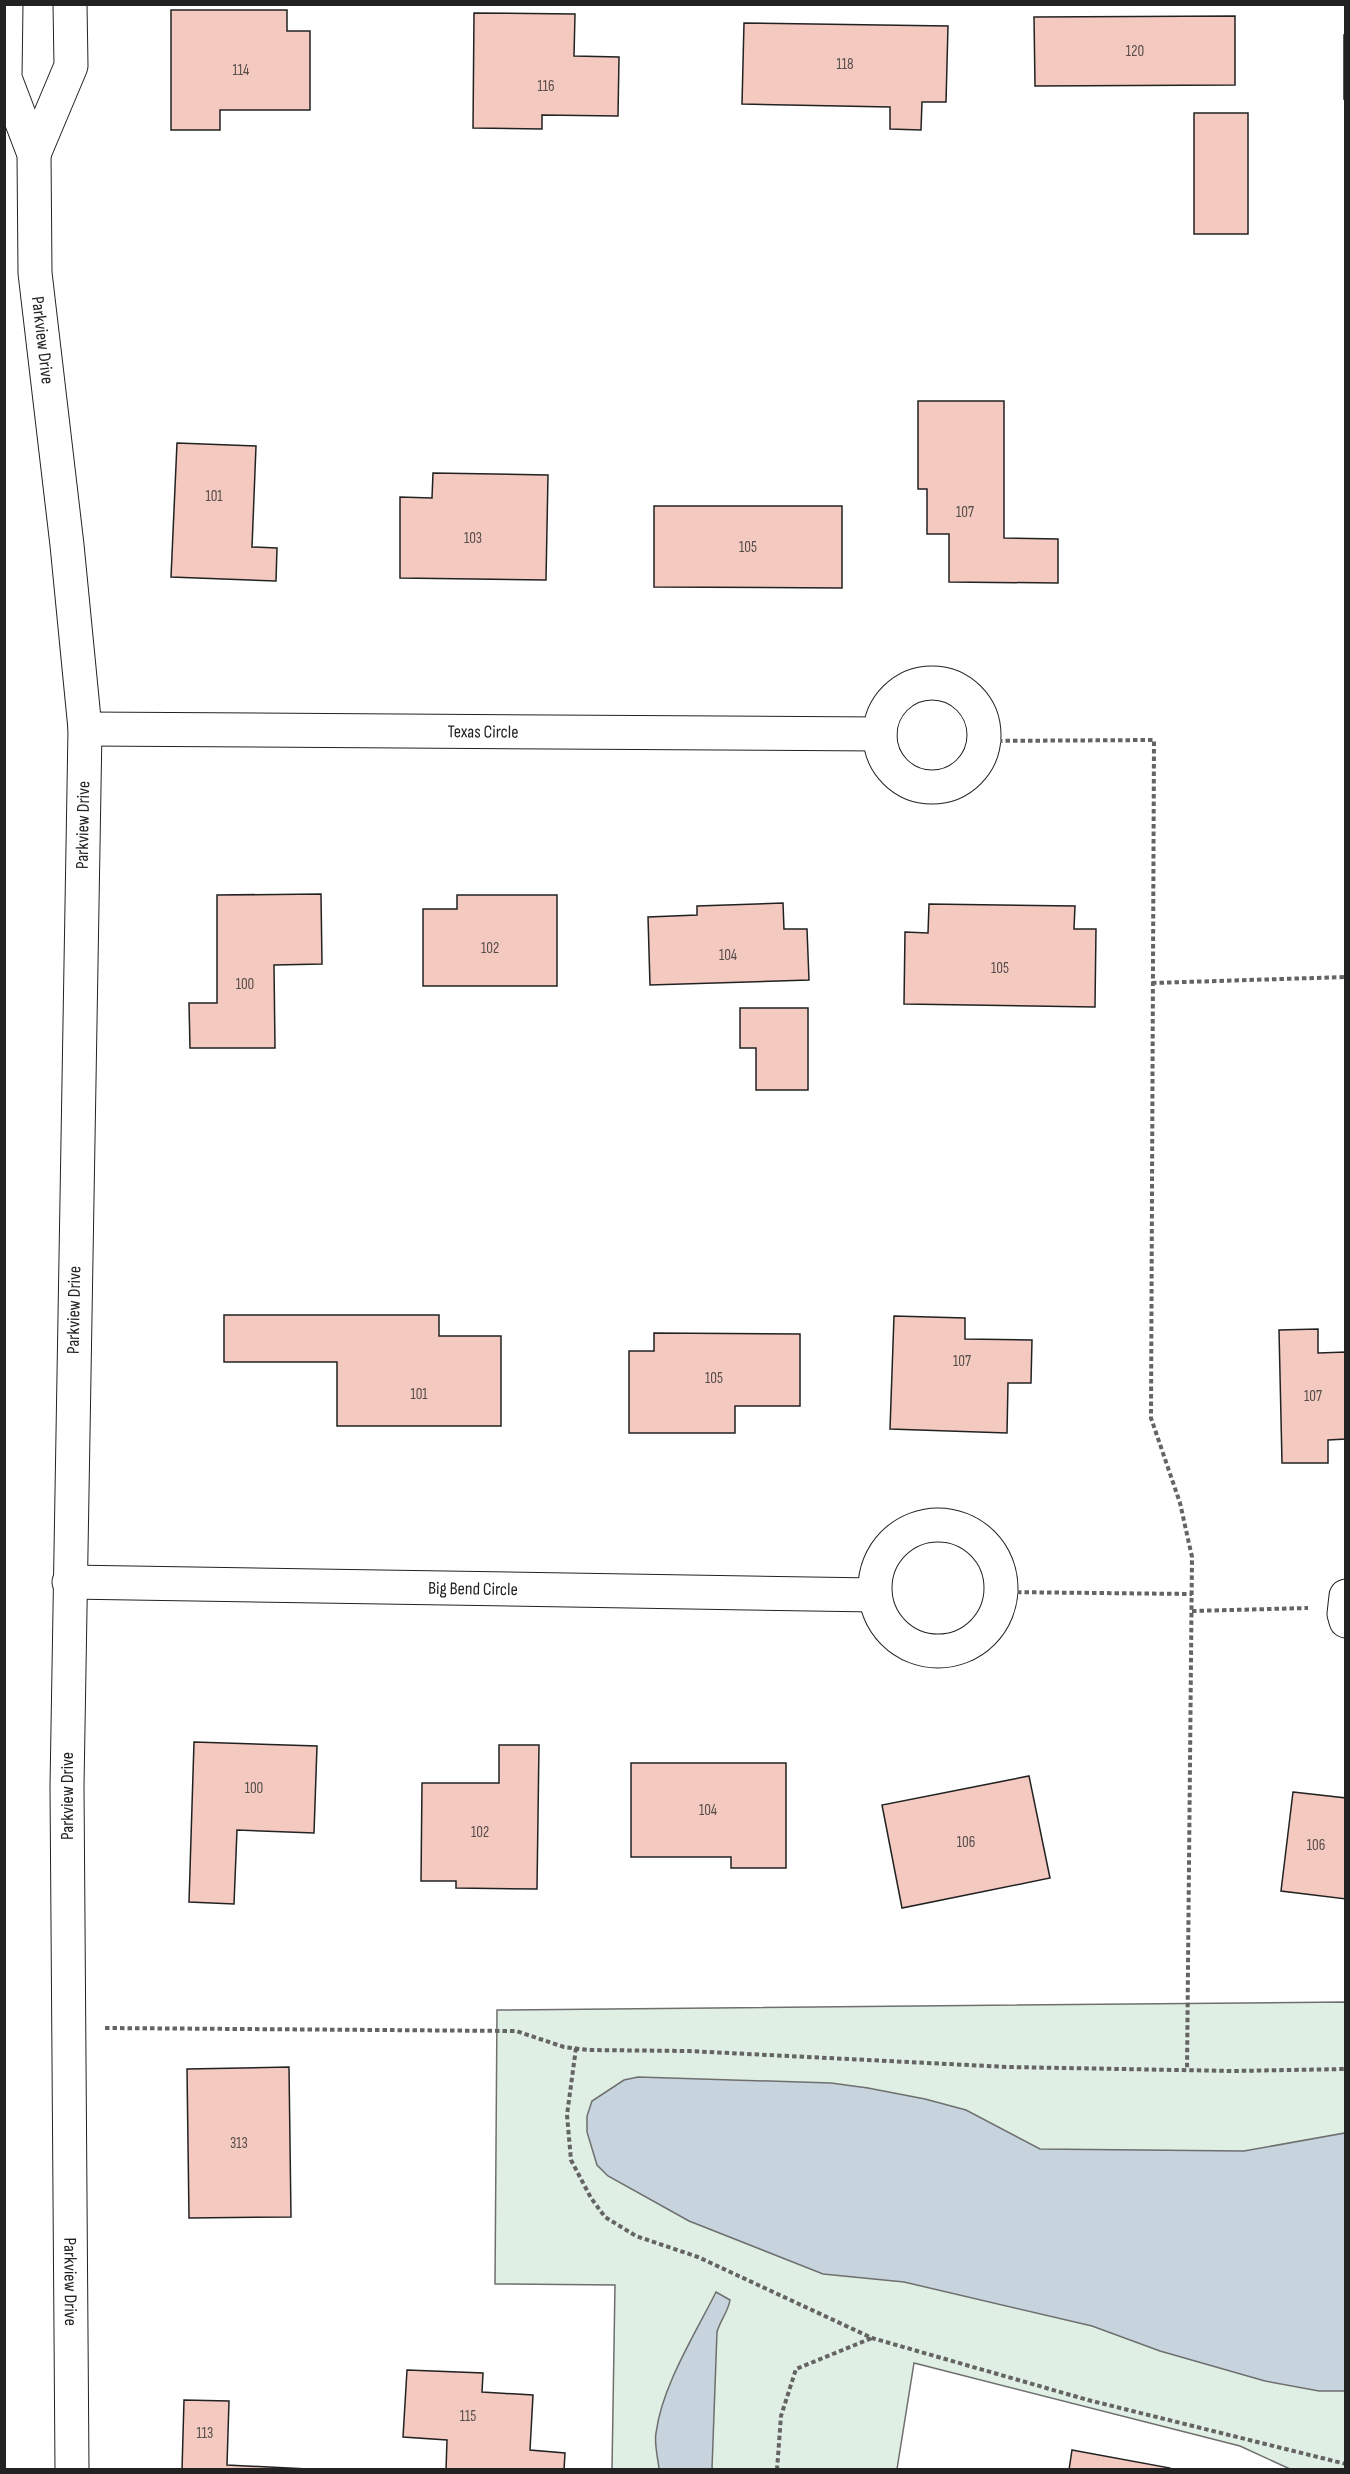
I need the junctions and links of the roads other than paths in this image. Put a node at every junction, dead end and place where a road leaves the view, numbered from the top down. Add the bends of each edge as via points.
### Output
1 (6, 4) edge
2 (70, 4) edge
3 (33, 154) junction
4 (85, 729) junction
5 (880, 734) junction
6 (69, 1582) junction
7 (875, 1595) junction
8 (72, 2469) edge

1 - 3 street, Parkview Drive via 5,78
2 - 3 street, Parkview Drive via 70,66
3 - 4 street, Parkview Drive via 35,273
4 - 5 street, Texas Circle
4 - 6 street, Parkview Drive
5 - 5 street via 890,766 916,785 932,788 948,786 975,766 985,734 972,701 941,684 923,684 906,690 883,717
6 - 7 street, Big Bend Circle
6 - 8 street, Parkview Drive
7 - 7 street via 876,1574 884,1555 898,1539 916,1528 937,1524 957,1527 976,1536 991,1551 1000,1570 1002,1592 998,1612 987,1630 951,1651 910,1646 893,1633 881,1616

